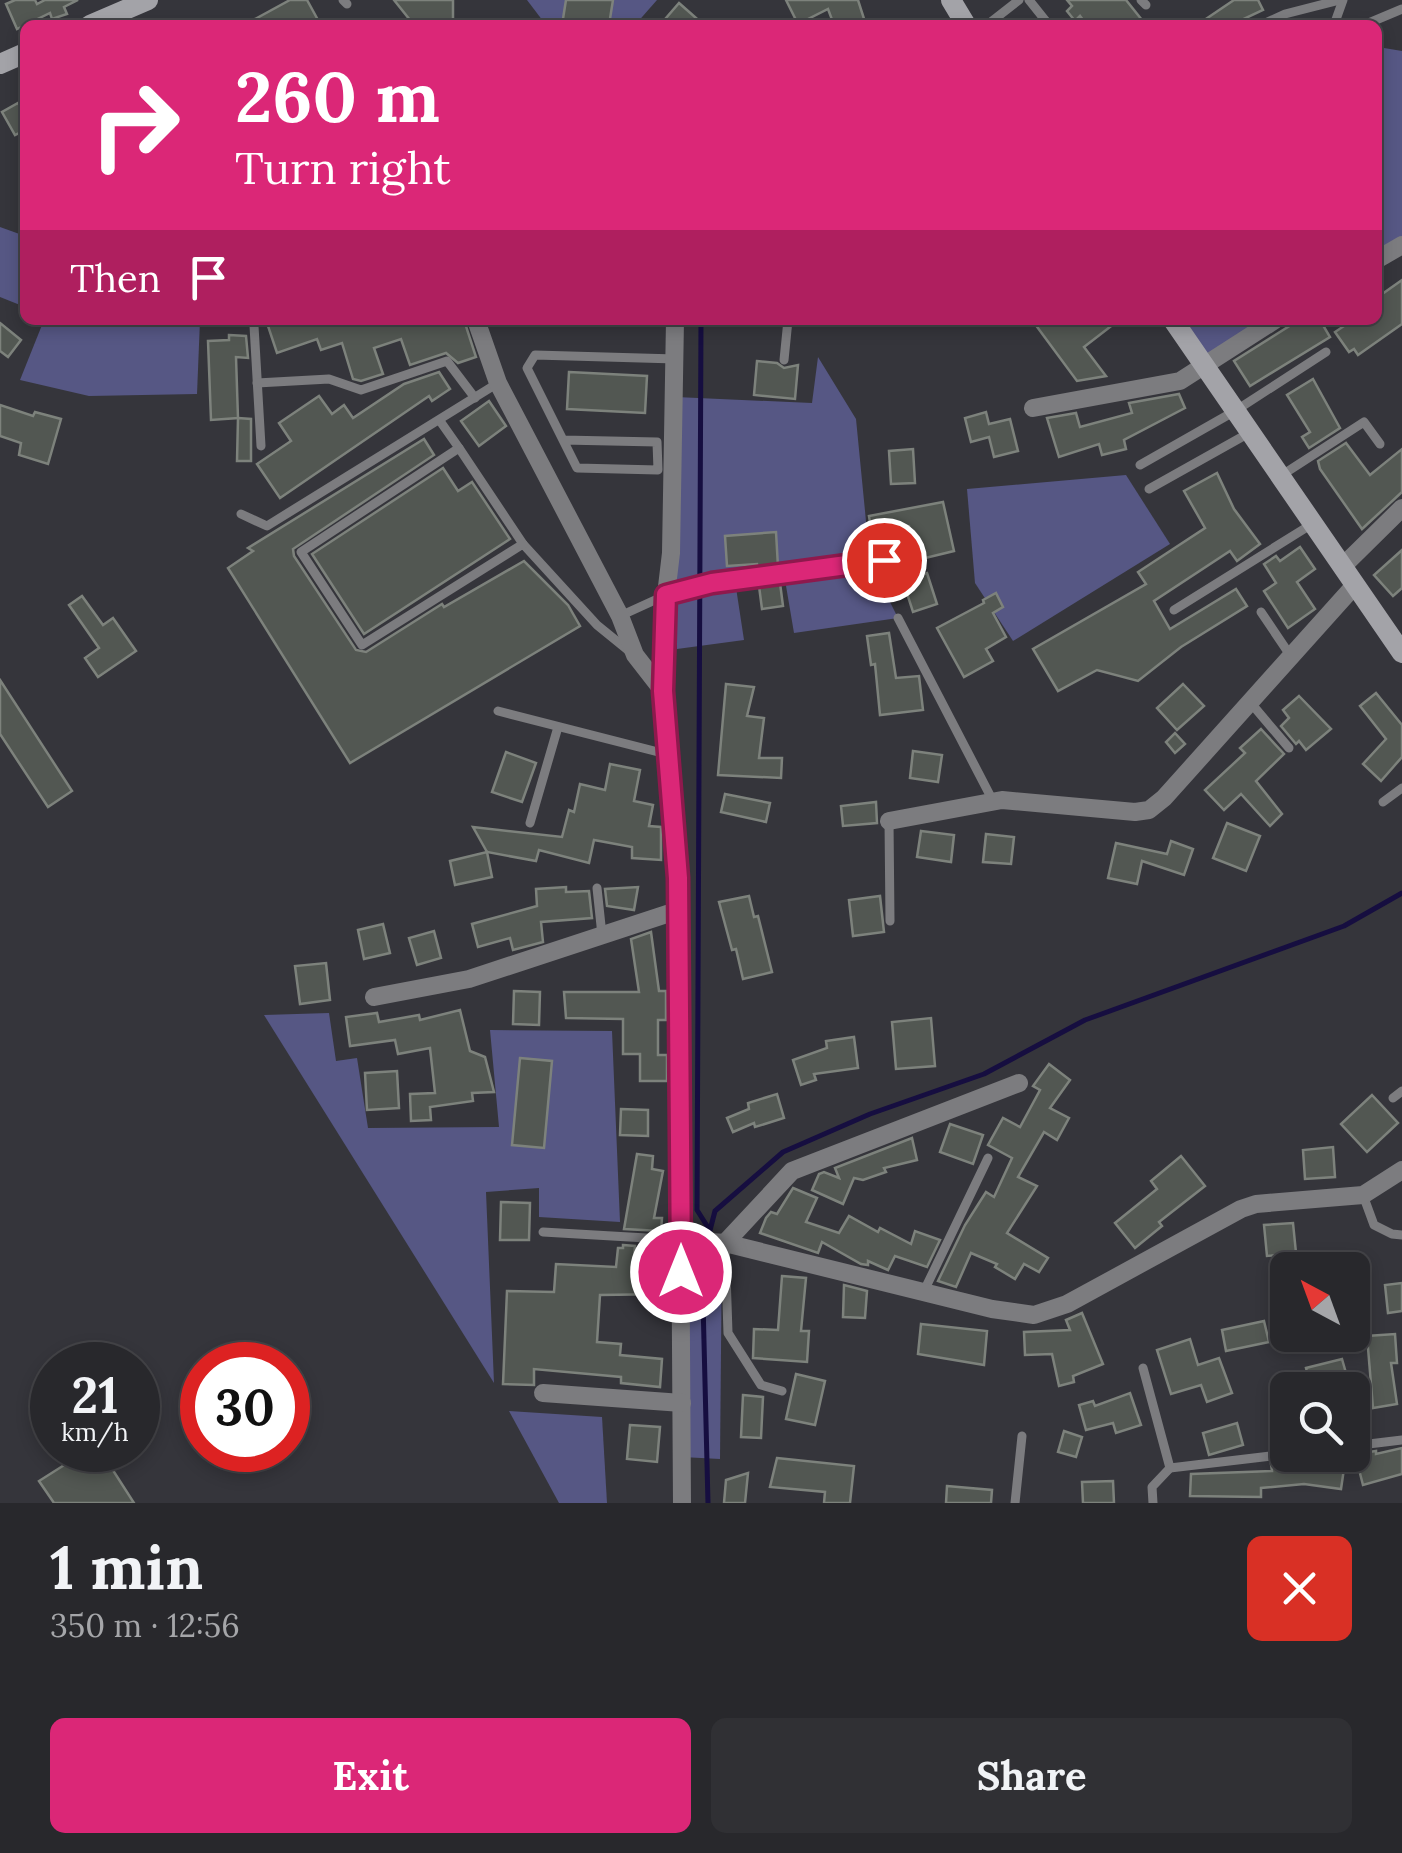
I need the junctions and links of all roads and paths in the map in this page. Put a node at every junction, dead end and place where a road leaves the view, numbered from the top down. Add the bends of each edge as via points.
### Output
1 (148, 0) edge
2 (1020, 0) edge
3 (1029, 0) edge
4 (1341, 0) edge
5 (1402, 9) edge
6 (102, 20) edge
7 (994, 20) edge
8 (1045, 20) edge
9 (1272, 20) edge
10 (1376, 20) edge
11 (478, 325) edge
12 (676, 325) edge
13 (788, 325) edge
14 (1177, 325) edge
15 (1267, 325) edge
16 (254, 326) dead end
17 (1326, 352) dead end
18 (676, 358) junction
19 (784, 360) dead end
20 (1205, 364) junction
21 (257, 383) junction
22 (498, 383) junction
23 (474, 398) junction
24 (1033, 408) dead end
25 (1234, 410) junction
26 (440, 420) junction
27 (1249, 432) junction
28 (563, 440) junction
29 (1380, 444) dead end
30 (261, 446) dead end
31 (459, 448) junction
32 (1140, 466) dead end
33 (1279, 477) junction
34 (1150, 489) dead end
35 (1402, 508) edge
36 (241, 514) dead end
37 (1312, 524) junction
38 (523, 544) junction
39 (884, 560) dead end
40 (1342, 567) junction
41 (1354, 585) junction
42 (666, 595) junction
43 (1174, 610) dead end
44 (1261, 612) dead end
45 (620, 616) junction
46 (898, 618) dead end
47 (1402, 653) edge
48 (635, 656) junction
49 (1291, 656) junction
50 (663, 691) junction
51 (1250, 702) junction
52 (498, 711) dead end
53 (558, 727) junction
54 (1289, 748) dead end
55 (670, 756) junction
56 (1402, 788) edge
57 (993, 801) junction
58 (1383, 802) dead end
59 (889, 820) joint
60 (530, 823) dead end
61 (596, 888) dead end
62 (679, 910) junction
63 (890, 921) dead end
64 (602, 935) junction
65 (374, 997) dead end
66 (1019, 1083) dead end
67 (1402, 1091) edge
68 (1392, 1098) dead end
69 (988, 1158) dead end
70 (1402, 1170) edge
71 (1364, 1195) junction
72 (543, 1232) dead end
73 (1402, 1234) edge
74 (681, 1240) junction
75 (724, 1243) junction
76 (924, 1292) junction
77 (1143, 1368) dead end
78 (782, 1391) dead end
79 (543, 1392) dead end
80 (682, 1403) junction
81 (1022, 1436) dead end
82 (1402, 1440) edge
83 (1370, 1444) edge
84 (1270, 1456) edge
85 (1170, 1468) junction
86 (682, 1503) edge
87 (1014, 1503) edge
88 (1153, 1503) edge

1 - 6 street
2 - 7 lane
3 - 8 lane
4 - 9 lane
5 - 10 lane
11 - 22 street
12 - 18 street
13 - 19 lane
14 - 20 street
15 - 20 street
16 - 21 lane
17 - 25 lane
18 - 28 lane via 535,355 527,368
18 - 42 street
20 - 24 street via 1180,381
20 - 25 street
21 - 23 lane via 329,380 361,390 446,361
21 - 30 lane
22 - 23 lane
22 - 45 street
23 - 26 lane
25 - 27 street
25 - 32 lane
26 - 31 lane
26 - 36 lane via 267,526
27 - 33 street
27 - 34 lane
28 - 28 lane via 577,468 658,470 657,442
29 - 33 lane via 1364,422
31 - 38 lane
31 - 38 lane via 301,552 362,645
33 - 37 street
35 - 40 street
37 - 40 street
37 - 43 lane
38 - 48 lane
39 - 42 lane
40 - 41 street
41 - 47 street
41 - 49 street
42 - 45 lane
42 - 50 street
44 - 49 lane
45 - 48 street
46 - 57 lane
48 - 50 street
49 - 51 street
50 - 55 street
51 - 54 lane
51 - 57 street via 1149,810
52 - 53 lane
53 - 55 lane
53 - 60 lane
55 - 62 street
56 - 58 lane
57 - 59 street
59 - 63 lane
61 - 64 lane
62 - 64 street
62 - 74 street
64 - 65 street via 469,978
66 - 75 street via 792,1171
67 - 68 lane
69 - 76 lane
70 - 71 street
71 - 73 lane via 1374,1225
71 - 76 street via 1240,1209 1067,1304 1034,1315
72 - 74 lane
74 - 75 street
74 - 80 street
75 - 76 street
75 - 78 lane via 728,1333 762,1386
77 - 85 lane
79 - 80 street
80 - 86 street
81 - 87 lane
82 - 83 lane
84 - 85 lane
85 - 88 lane via 1152,1487

